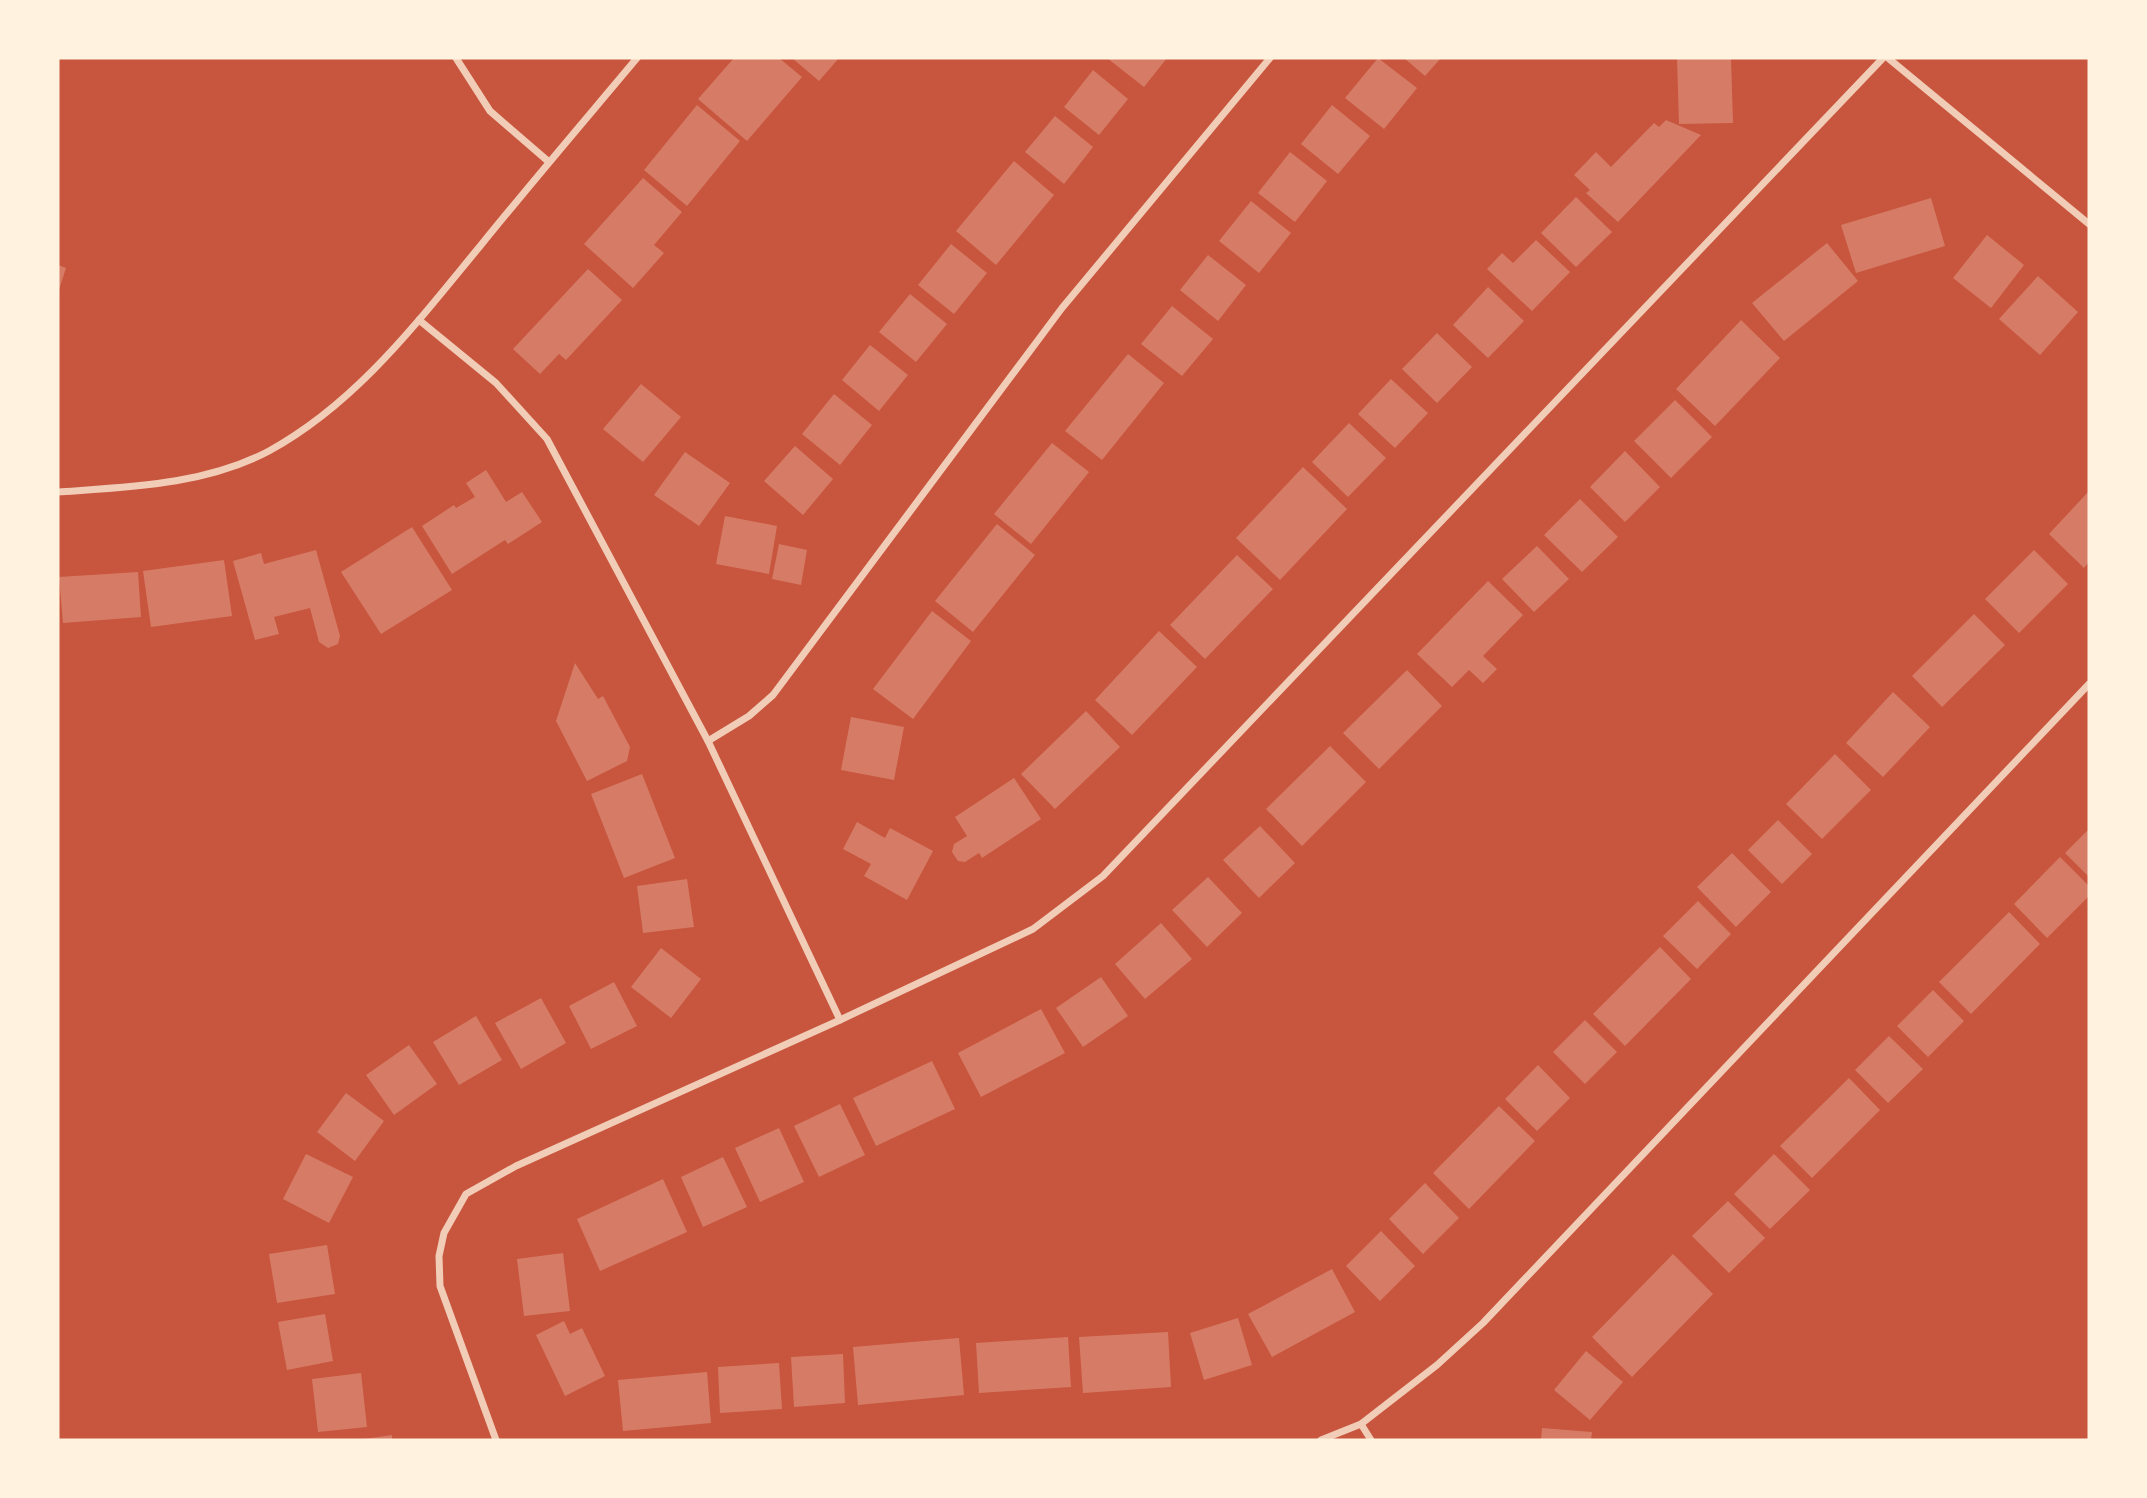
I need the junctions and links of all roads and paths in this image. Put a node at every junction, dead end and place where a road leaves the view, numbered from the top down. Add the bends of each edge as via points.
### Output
1 (456, 58) edge
2 (637, 58) edge
3 (1270, 58) edge
4 (1886, 58) edge
5 (549, 162) junction
6 (2089, 224) edge
7 (419, 320) junction
8 (58, 492) edge
9 (2089, 684) edge
10 (708, 741) junction
11 (840, 1020) junction
12 (1361, 1424) junction
13 (496, 1440) edge
14 (1321, 1440) edge
15 (1371, 1440) edge

1 - 5 street via 489,111
2 - 5 street
3 - 10 street via 1062,308 773,695
4 - 6 street
4 - 11 street via 1103,876 1033,929
5 - 7 street
7 - 8 street via 362,384 269,451 192,477
7 - 10 street via 496,383 547,439
9 - 12 street via 1483,1323
10 - 11 street
11 - 13 street via 516,1166 466,1194 444,1233 440,1286
12 - 14 street
12 - 15 street

